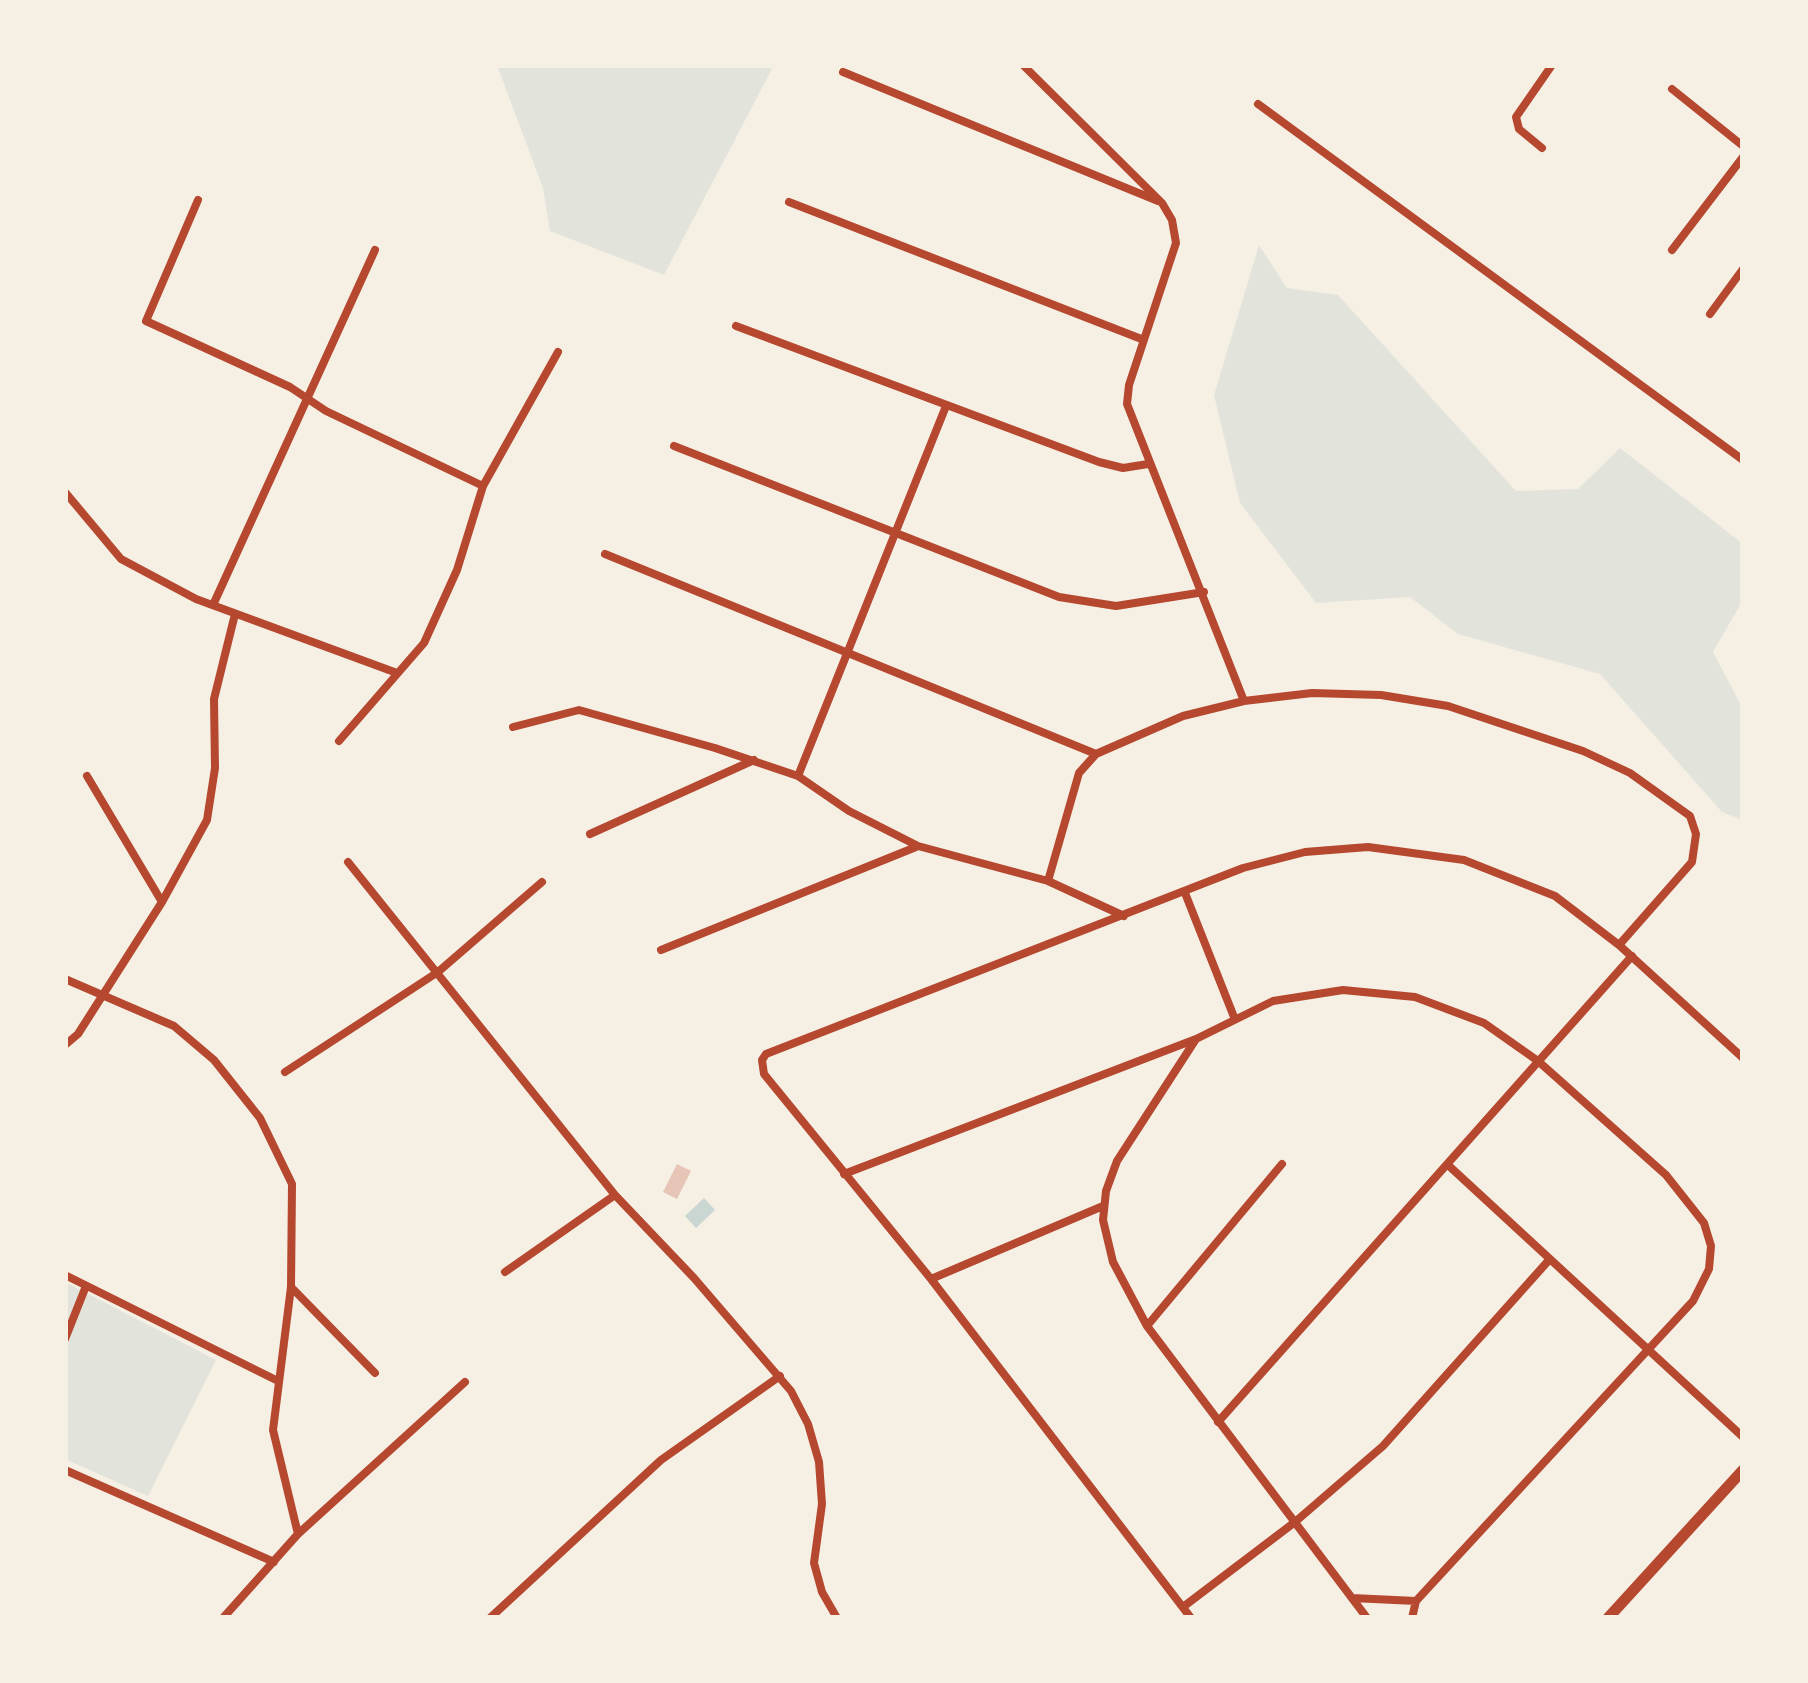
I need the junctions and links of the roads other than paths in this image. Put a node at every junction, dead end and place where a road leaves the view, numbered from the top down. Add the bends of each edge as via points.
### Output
1 (1024, 65) edge
2 (1552, 65) edge
3 (843, 72) dead end
4 (1672, 88) dead end
5 (1258, 104) dead end
6 (1743, 146) edge
7 (1542, 148) dead end
8 (1743, 157) edge
9 (198, 200) dead end
10 (789, 202) dead end
11 (1162, 203) junction
12 (375, 250) dead end
13 (1672, 250) dead end
14 (1743, 269) edge
15 (1710, 314) dead end
16 (736, 326) dead end
17 (1144, 340) junction
18 (558, 352) dead end
19 (308, 399) junction
20 (946, 406) junction
21 (674, 446) dead end
22 (1743, 460) edge
23 (1148, 464) junction
24 (483, 486) junction
25 (65, 492) edge
26 (895, 534) junction
27 (606, 554) dead end
28 (1204, 592) junction
29 (213, 605) junction
30 (235, 614) junction
31 (848, 652) junction
32 (396, 673) junction
33 (1244, 701) junction
34 (513, 727) dead end
35 (340, 741) dead end
36 (1096, 754) junction
37 (754, 760) junction
38 (87, 776) dead end
39 (798, 776) junction
40 (590, 834) dead end
41 (918, 846) junction
42 (348, 862) dead end
43 (1048, 881) junction
44 (542, 882) dead end
45 (1185, 893) junction
46 (162, 902) junction
47 (1124, 916) junction
48 (1620, 944) junction
49 (661, 950) dead end
50 (1632, 956) junction
51 (438, 972) junction
52 (65, 979) edge
53 (101, 995) junction
54 (1234, 1016) junction
55 (1196, 1039) junction
56 (65, 1045) edge
57 (1743, 1058) edge
58 (1538, 1061) junction
59 (285, 1072) dead end
60 (1282, 1164) dead end
61 (1448, 1165) junction
62 (844, 1174) junction
63 (615, 1196) junction
64 (1103, 1206) junction
65 (1549, 1260) junction
66 (505, 1272) dead end
67 (65, 1275) edge
68 (931, 1279) junction
69 (86, 1286) junction
70 (291, 1286) junction
71 (1147, 1326) junction
72 (65, 1339) edge
73 (1647, 1352) junction
74 (375, 1373) dead end
75 (780, 1376) junction
76 (276, 1380) junction
77 (465, 1382) dead end
78 (1218, 1422) junction
79 (1743, 1437) edge
80 (65, 1470) edge
81 (1743, 1470) edge
82 (1295, 1522) junction
83 (298, 1534) junction
84 (274, 1562) junction
85 (1352, 1598) junction
86 (1416, 1600) junction
87 (1184, 1607) junction
88 (223, 1618) edge
89 (490, 1618) edge
90 (837, 1618) edge
91 (1191, 1618) edge
92 (1366, 1618) edge
93 (1412, 1618) edge
94 (1608, 1618) edge

1 - 11 street
2 - 7 street via 1516,117
3 - 11 street
4 - 6 street
5 - 22 street
8 - 13 street
9 - 19 street via 146,321
10 - 17 street
11 - 17 street via 1176,242
12 - 19 street
14 - 15 street
16 - 20 street
17 - 23 street via 1127,404
18 - 24 street
19 - 24 street
19 - 29 street
20 - 23 street via 1114,467
20 - 26 street
21 - 26 street
23 - 28 street
24 - 32 street via 457,570 424,643
25 - 29 street via 121,559
26 - 28 street via 1059,597 1116,606
26 - 31 street
27 - 31 street
28 - 33 street
29 - 30 street
30 - 32 street
30 - 46 street via 214,700 207,820
31 - 36 street
31 - 39 street
32 - 35 street
33 - 36 street via 1183,716
33 - 48 street via 1346,692 1448,706 1584,751 1652,787 1690,816 1695,852
34 - 37 street via 579,710
36 - 43 street via 1080,774
37 - 39 street
37 - 40 street
38 - 46 street
39 - 41 street via 849,812
41 - 43 street
41 - 49 street
42 - 51 street
43 - 47 street
44 - 51 street
45 - 47 street
45 - 48 street via 1274,858 1337,848 1400,849 1464,860 1526,882
45 - 54 street
46 - 53 street
47 - 62 street via 762,1060 764,1074
48 - 50 street
50 - 57 street
50 - 58 street
51 - 59 street
51 - 63 street
52 - 53 street
53 - 56 street
53 - 70 street via 174,1026 214,1060 260,1118 292,1184
54 - 55 street
54 - 58 street via 1319,991 1392,992 1462,1012
55 - 62 street
55 - 64 street via 1117,1161
58 - 61 street
58 - 73 street via 1666,1175 1704,1223 1711,1246 1706,1280
60 - 71 street
61 - 65 street
61 - 78 street
62 - 68 street
63 - 66 street
63 - 75 street
64 - 68 street
64 - 71 street via 1108,1249
65 - 73 street
65 - 82 street via 1383,1446
67 - 69 street
68 - 87 street
69 - 72 street
69 - 76 street
70 - 74 street
70 - 76 street
71 - 78 street
73 - 79 street
73 - 86 street
75 - 89 street via 661,1460
75 - 90 street via 815,1442 822,1504 814,1563
76 - 83 street via 273,1430
77 - 83 street
78 - 82 street
80 - 84 street
81 - 94 main road
82 - 85 street
82 - 87 street
83 - 84 street
84 - 88 street
85 - 86 street
85 - 92 street
86 - 93 street
87 - 91 street

